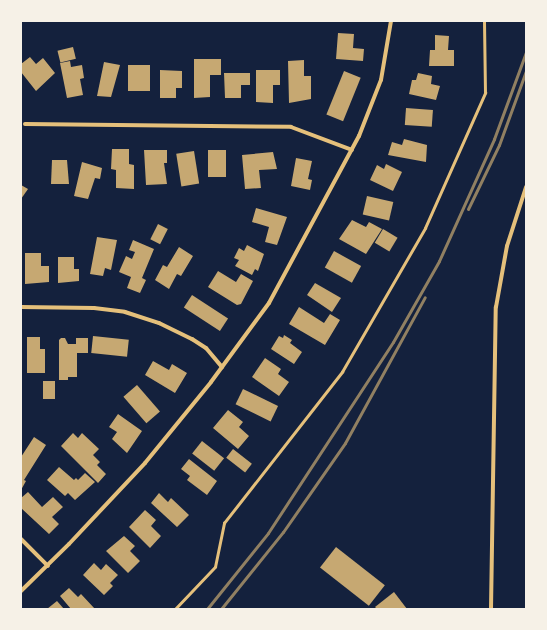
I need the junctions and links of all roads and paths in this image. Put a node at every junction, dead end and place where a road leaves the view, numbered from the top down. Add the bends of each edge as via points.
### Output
1 (391, 21) edge
2 (484, 21) edge
3 (26, 124) dead end
4 (352, 150) junction
5 (526, 187) edge
6 (21, 307) edge
7 (222, 367) junction
8 (21, 539) edge
9 (48, 566) junction
10 (21, 591) edge
11 (175, 609) edge
12 (491, 609) edge

1 - 4 street via 381,80
2 - 11 path via 485,93 425,228 342,372 224,523 215,567
3 - 4 street via 291,127
4 - 7 street via 269,303
5 - 12 street via 507,246 496,307
6 - 7 street via 94,308 125,312 159,323 192,339 206,348
7 - 9 street via 145,463
8 - 9 street
9 - 10 street

